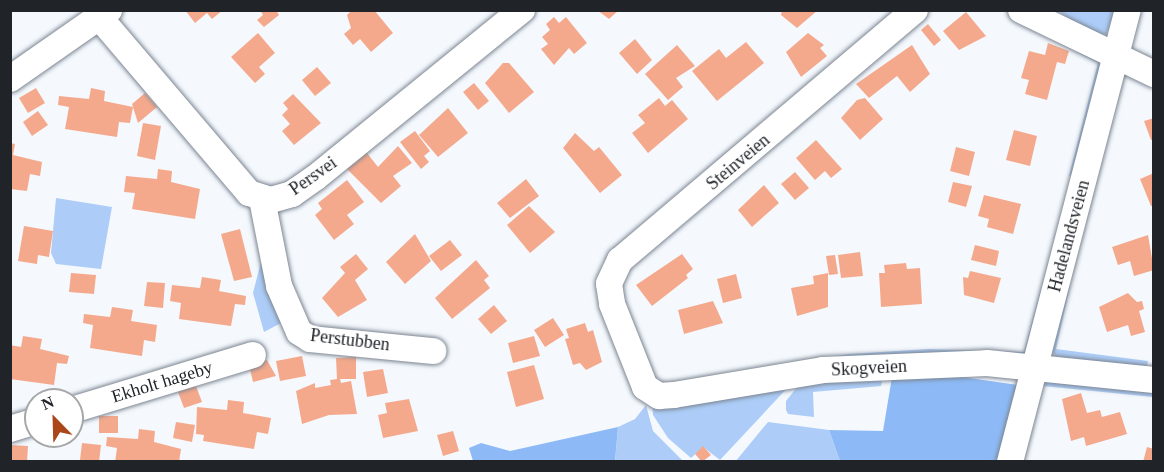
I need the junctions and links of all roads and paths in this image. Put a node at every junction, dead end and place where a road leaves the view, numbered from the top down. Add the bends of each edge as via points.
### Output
1 (522, 10) edge
2 (915, 10) edge
3 (1021, 10) edge
4 (1128, 10) edge
5 (106, 12) edge
6 (1116, 56) junction
7 (1154, 74) edge
8 (10, 79) edge
9 (262, 199) junction
10 (622, 336) joint
11 (433, 351) dead end
12 (253, 355) dead end
13 (1035, 368) junction
14 (1154, 380) edge
15 (84, 406) edge
16 (1010, 462) edge

1 - 9 street, Persvei via 315,178 292,194
2 - 10 street, Steinveien via 620,260 609,284
3 - 6 street
4 - 6 street, Hadelandsveien
5 - 8 street
5 - 9 street via 249,193
6 - 7 street
6 - 13 street, Hadelandsveien
9 - 11 street, Perstubben via 279,286 298,332 310,339
10 - 13 street, Skogveien via 645,387 660,396 864,366 987,363
12 - 15 street, Ekholt hageby
13 - 14 street, Skogveien
13 - 16 street, Hadelandsveien

